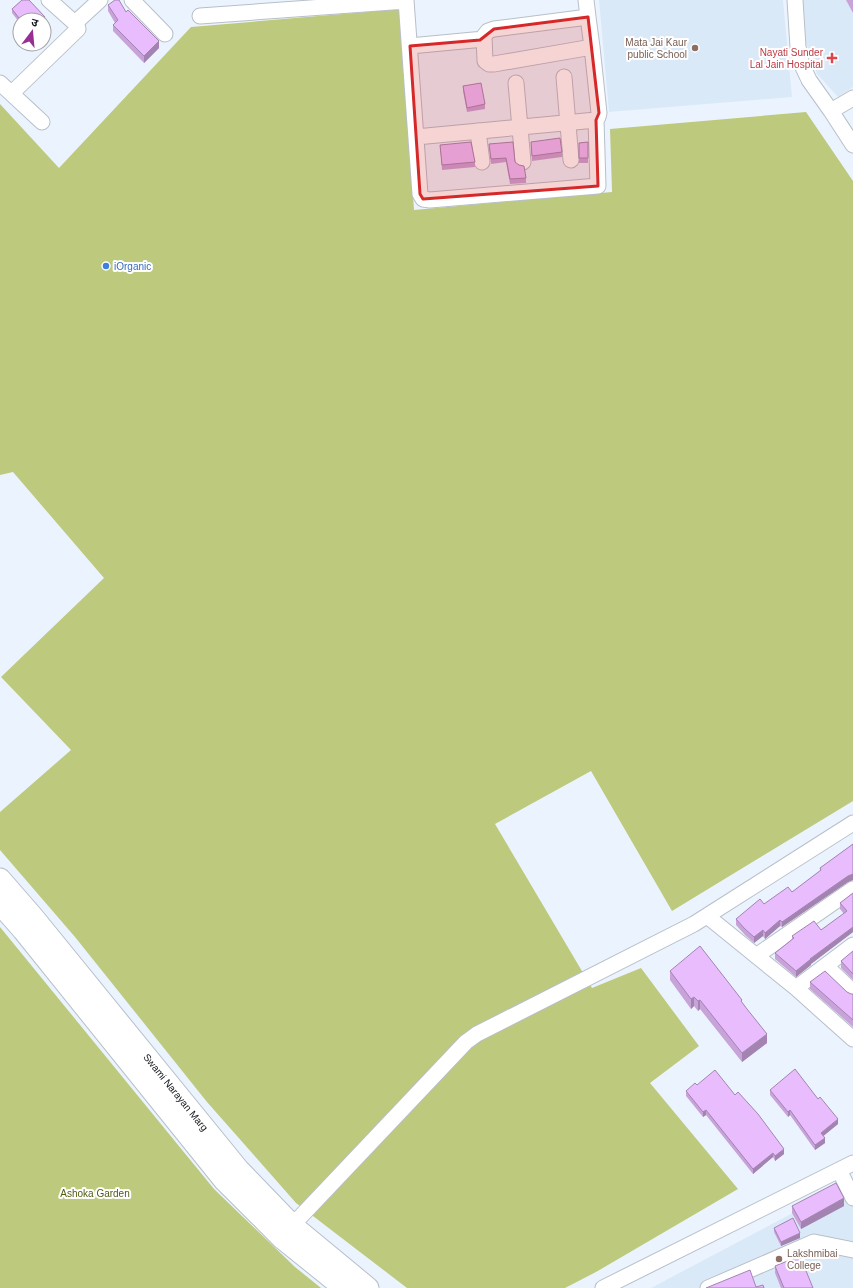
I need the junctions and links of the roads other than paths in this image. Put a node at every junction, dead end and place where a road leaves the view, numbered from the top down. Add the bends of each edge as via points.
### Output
1 (49, 0) edge
2 (100, 0) edge
3 (132, 0) edge
4 (406, 0) edge
5 (586, 0) edge
6 (795, 0) edge
7 (283, 5) edge
8 (200, 16) dead end
9 (588, 17) junction
10 (75, 23) junction
11 (165, 34) dead end
12 (484, 40) junction
13 (410, 46) junction
14 (592, 48) junction
15 (564, 77) dead end
16 (516, 83) dead end
17 (5, 87) edge
18 (853, 98) edge
19 (832, 111) junction
20 (596, 120) junction
21 (42, 122) dead end
22 (568, 123) junction
23 (519, 127) junction
24 (478, 131) junction
25 (416, 137) junction
26 (853, 145) edge
27 (571, 160) dead end
28 (482, 162) dead end
29 (523, 162) dead end
30 (853, 823) edge
31 (0, 879) edge
32 (853, 889) edge
33 (0, 904) edge
34 (707, 916) junction
35 (853, 945) edge
36 (756, 956) junction
37 (826, 966) junction
38 (796, 988) junction
39 (853, 992) edge
40 (853, 1039) edge
41 (853, 1163) edge
42 (839, 1170) junction
43 (853, 1198) edge
44 (287, 1232) junction
45 (853, 1250) edge
46 (620, 1284) edge
47 (344, 1288) edge
48 (368, 1288) edge
49 (603, 1288) edge
50 (708, 1288) edge

1 - 10 street
2 - 10 street
3 - 11 street
4 - 7 street
4 - 13 street
5 - 9 street
6 - 19 street via 800,57 809,80
7 - 8 street
9 - 12 street via 494,29 488,31
9 - 14 street
10 - 17 street via 78,29 15,90
12 - 13 street
12 - 14 street via 485,61 489,64
13 - 25 street
14 - 20 street via 599,113
15 - 22 street
16 - 23 street
17 - 21 street
18 - 19 street
19 - 26 street
20 - 22 street
20 - 25 street via 598,186 423,199 420,194
22 - 23 street
22 - 27 street
23 - 24 street
23 - 29 street
24 - 25 street
24 - 28 street
30 - 34 street
31 - 44 main road, Swami Narayan Marg
32 - 36 street
33 - 44 main road, Swami Narayan Marg via 224,1180
34 - 36 street
34 - 44 street via 471,1038
35 - 37 street
36 - 38 street
37 - 38 street
37 - 39 street
38 - 40 street
41 - 42 street
42 - 43 street
42 - 46 street
44 - 47 main road, Swami Narayan Marg
44 - 48 main road, Swami Narayan Marg
45 - 50 street via 814,1242
46 - 49 street

